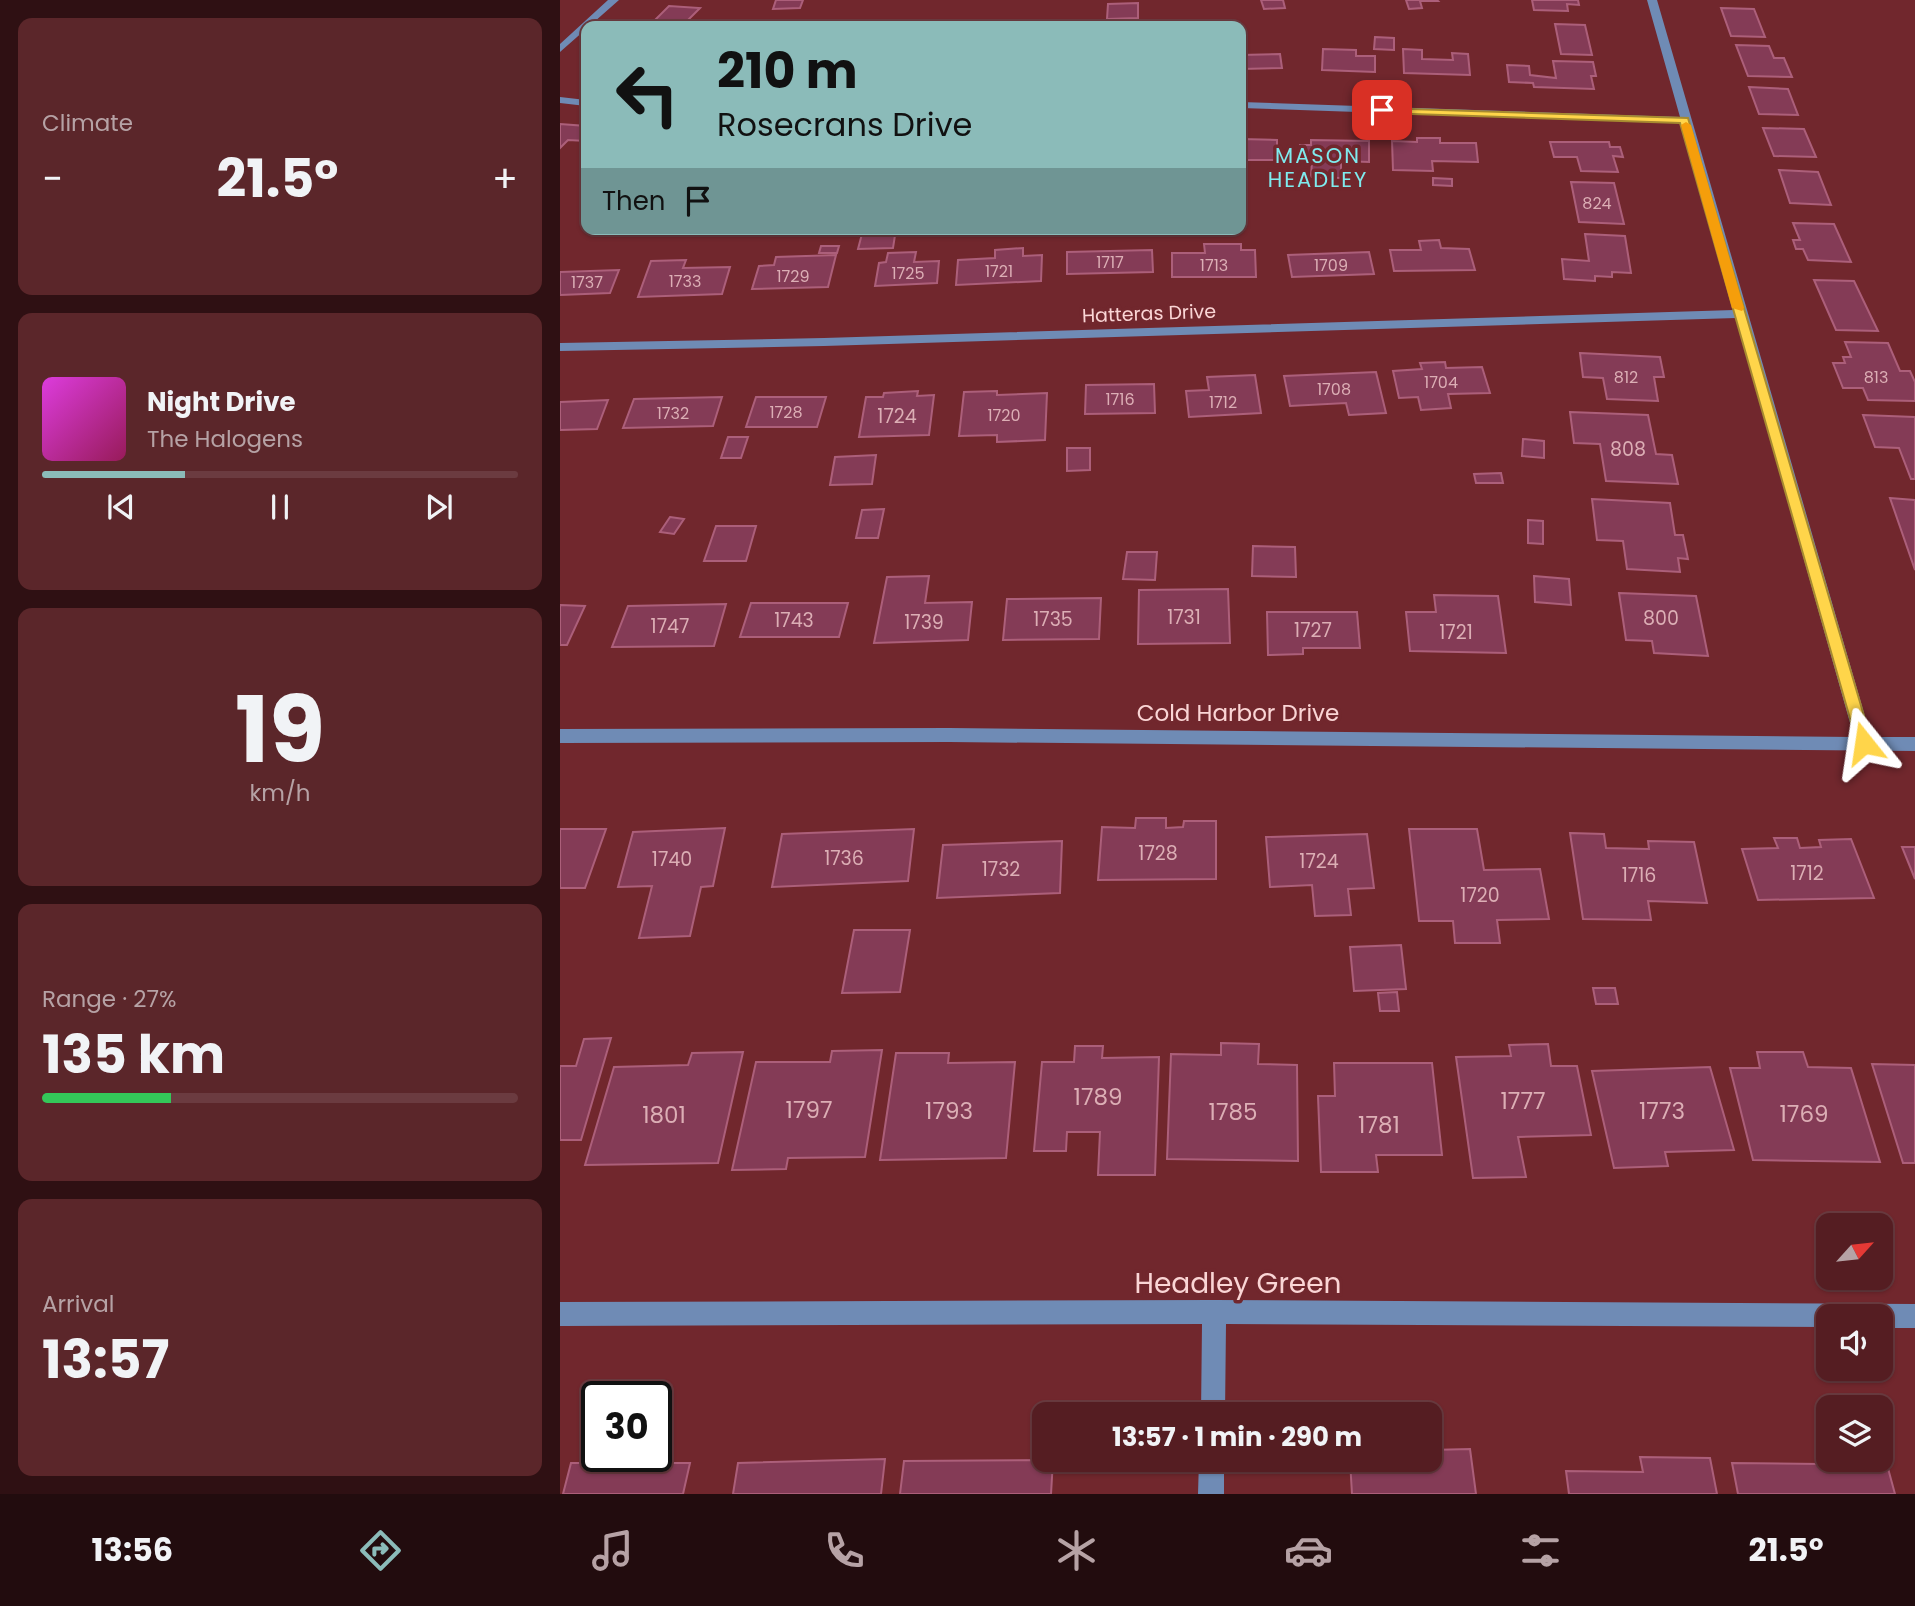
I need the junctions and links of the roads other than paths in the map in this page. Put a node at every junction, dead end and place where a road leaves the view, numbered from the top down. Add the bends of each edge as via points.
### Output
1 (614, 0) edge
2 (1652, 0) edge
3 (591, 21) edge
4 (581, 30) edge
5 (560, 49) edge
6 (560, 100) edge
7 (581, 102) edge
8 (1246, 105) edge
9 (1684, 120) junction
10 (1740, 314) junction
11 (560, 347) edge
12 (560, 736) edge
13 (1864, 743) junction
14 (1915, 744) edge
15 (1214, 1312) junction
16 (560, 1314) edge
17 (1915, 1316) edge
18 (1213, 1402) edge
19 (1212, 1472) edge
20 (1211, 1494) edge

1 - 3 street
2 - 9 street
4 - 5 street
6 - 7 street
8 - 9 street
9 - 10 street
10 - 11 street, Hatteras Drive
10 - 13 street
12 - 13 street, Cold Harbor Drive
13 - 14 street, Cold Harbor Drive
15 - 16 street, Headley Green
15 - 17 street, Headley Green
15 - 18 street
19 - 20 street

